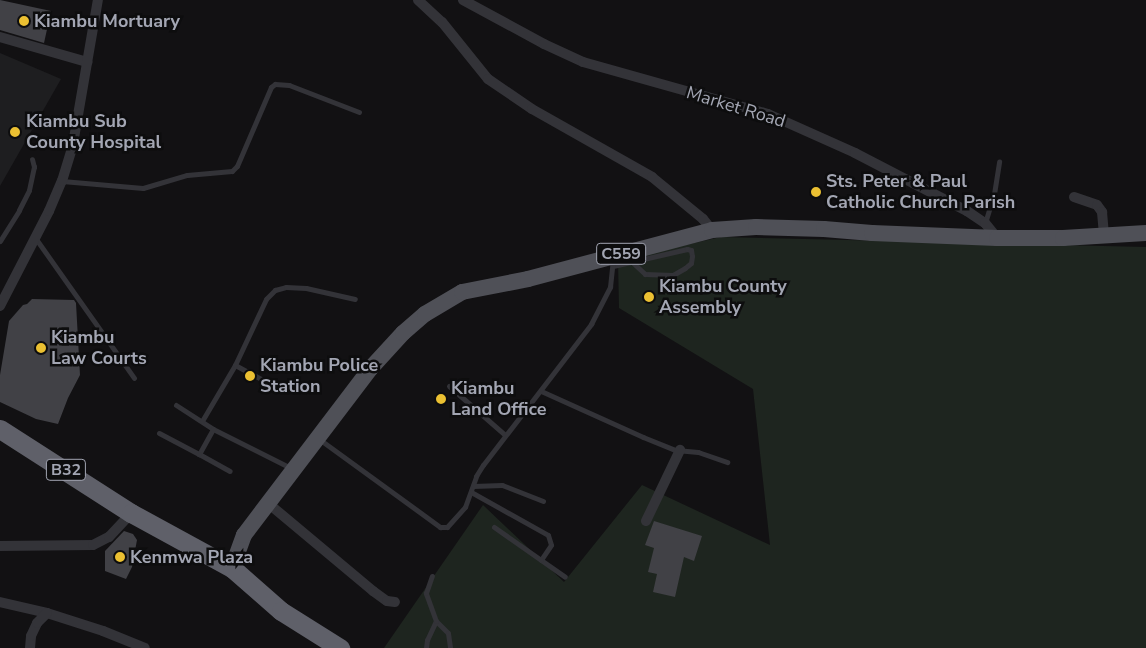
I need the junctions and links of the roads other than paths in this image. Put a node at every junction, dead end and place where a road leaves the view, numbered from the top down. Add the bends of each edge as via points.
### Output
1 (98, 0) edge
2 (418, 0) edge
3 (462, 0) edge
4 (0, 37) edge
5 (87, 62) junction
6 (359, 112) dead end
7 (32, 158) dead end
8 (999, 161) dead end
9 (62, 181) junction
10 (1074, 197) dead end
11 (985, 224) junction
12 (712, 230) junction
13 (1146, 233) edge
14 (1104, 235) junction
15 (35, 238) junction
16 (997, 238) junction
17 (0, 241) edge
18 (613, 261) junction
19 (632, 262) junction
20 (355, 299) dead end
21 (0, 306) edge
22 (236, 365) junction
23 (134, 378) dead end
24 (274, 386) dead end
25 (449, 386) dead end
26 (541, 391) junction
27 (176, 405) dead end
28 (202, 421) junction
29 (213, 428) junction
30 (0, 429) edge
31 (159, 433) dead end
32 (506, 436) junction
33 (318, 438) junction
34 (680, 450) junction
35 (199, 454) junction
36 (727, 462) dead end
37 (294, 469) junction
38 (230, 471) dead end
39 (473, 486) junction
40 (470, 492) junction
41 (543, 501) dead end
42 (269, 504) junction
43 (131, 513) junction
44 (646, 521) dead end
45 (494, 527) dead end
46 (0, 546) edge
47 (541, 560) junction
48 (232, 568) junction
49 (432, 576) dead end
50 (565, 577) dead end
51 (0, 602) edge
52 (395, 602) dead end
53 (47, 613) junction
54 (436, 621) junction
55 (30, 648) edge
56 (145, 648) edge
57 (340, 648) edge
58 (426, 648) edge
59 (450, 648) edge

1 - 5 street
2 - 12 street via 442,22 488,79 532,109 652,177
3 - 11 street, Market Road via 582,62 768,114 855,153 967,211
4 - 5 street
5 - 9 street via 73,144
6 - 9 lane via 289,85 276,84 271,87 232,171 187,175 143,188
7 - 17 lane via 34,167 29,190
8 - 11 lane
9 - 15 street
10 - 14 street via 1093,202 1102,212
11 - 16 street, Market Road
12 - 16 main road, C559 via 756,227
12 - 18 main road, C559
13 - 14 main road, C559
14 - 16 main road, C559
15 - 21 street
15 - 23 lane
18 - 19 lane
18 - 26 lane via 610,286 601,307
18 - 33 main road, C559 via 462,292 425,314 370,369
19 - 19 lane via 687,249 691,250 692,256 686,268 673,276 645,274
20 - 22 lane via 306,288 275,290 266,300
22 - 24 lane
22 - 28 lane
25 - 32 lane
26 - 32 lane
26 - 34 lane via 642,437
27 - 28 lane
28 - 29 lane
29 - 35 lane
29 - 37 lane
30 - 43 highway, B32
31 - 35 lane
32 - 39 lane via 483,465
33 - 37 main road, C559
33 - 40 lane via 440,527 447,527 458,516
34 - 36 lane via 698,452
34 - 44 street
35 - 38 lane
37 - 42 main road, C559
39 - 40 lane
39 - 41 lane via 502,485
40 - 47 lane via 548,535 550,545
42 - 48 main road, C559 via 244,535
42 - 52 street via 373,591 387,601
43 - 46 street via 109,537 93,545
43 - 48 highway, B32
45 - 47 lane
47 - 50 lane
48 - 57 highway, B32 via 281,611
49 - 54 lane via 426,593
51 - 53 street
53 - 55 street via 34,630
53 - 56 street
54 - 58 lane via 426,640
54 - 59 lane via 448,633

